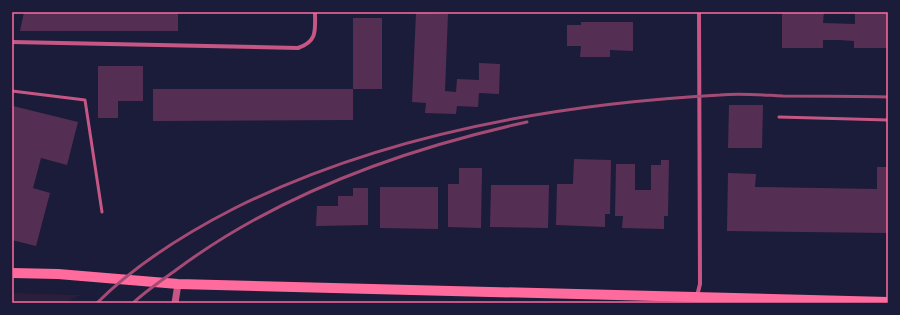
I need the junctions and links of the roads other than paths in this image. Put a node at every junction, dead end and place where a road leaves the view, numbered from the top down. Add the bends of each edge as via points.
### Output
1 (315, 12) edge
2 (699, 12) edge
3 (12, 42) edge
4 (12, 91) edge
5 (779, 117) dead end
6 (888, 120) edge
7 (102, 212) dead end
8 (12, 273) edge
9 (178, 284) junction
10 (699, 300) edge
11 (888, 302) edge
12 (175, 303) edge

1 - 3 street via 314,35 308,44 298,48
2 - 10 street
4 - 7 lane via 85,100
5 - 6 lane
8 - 9 main road via 58,274
9 - 10 main road
9 - 12 street
10 - 11 main road via 795,299

